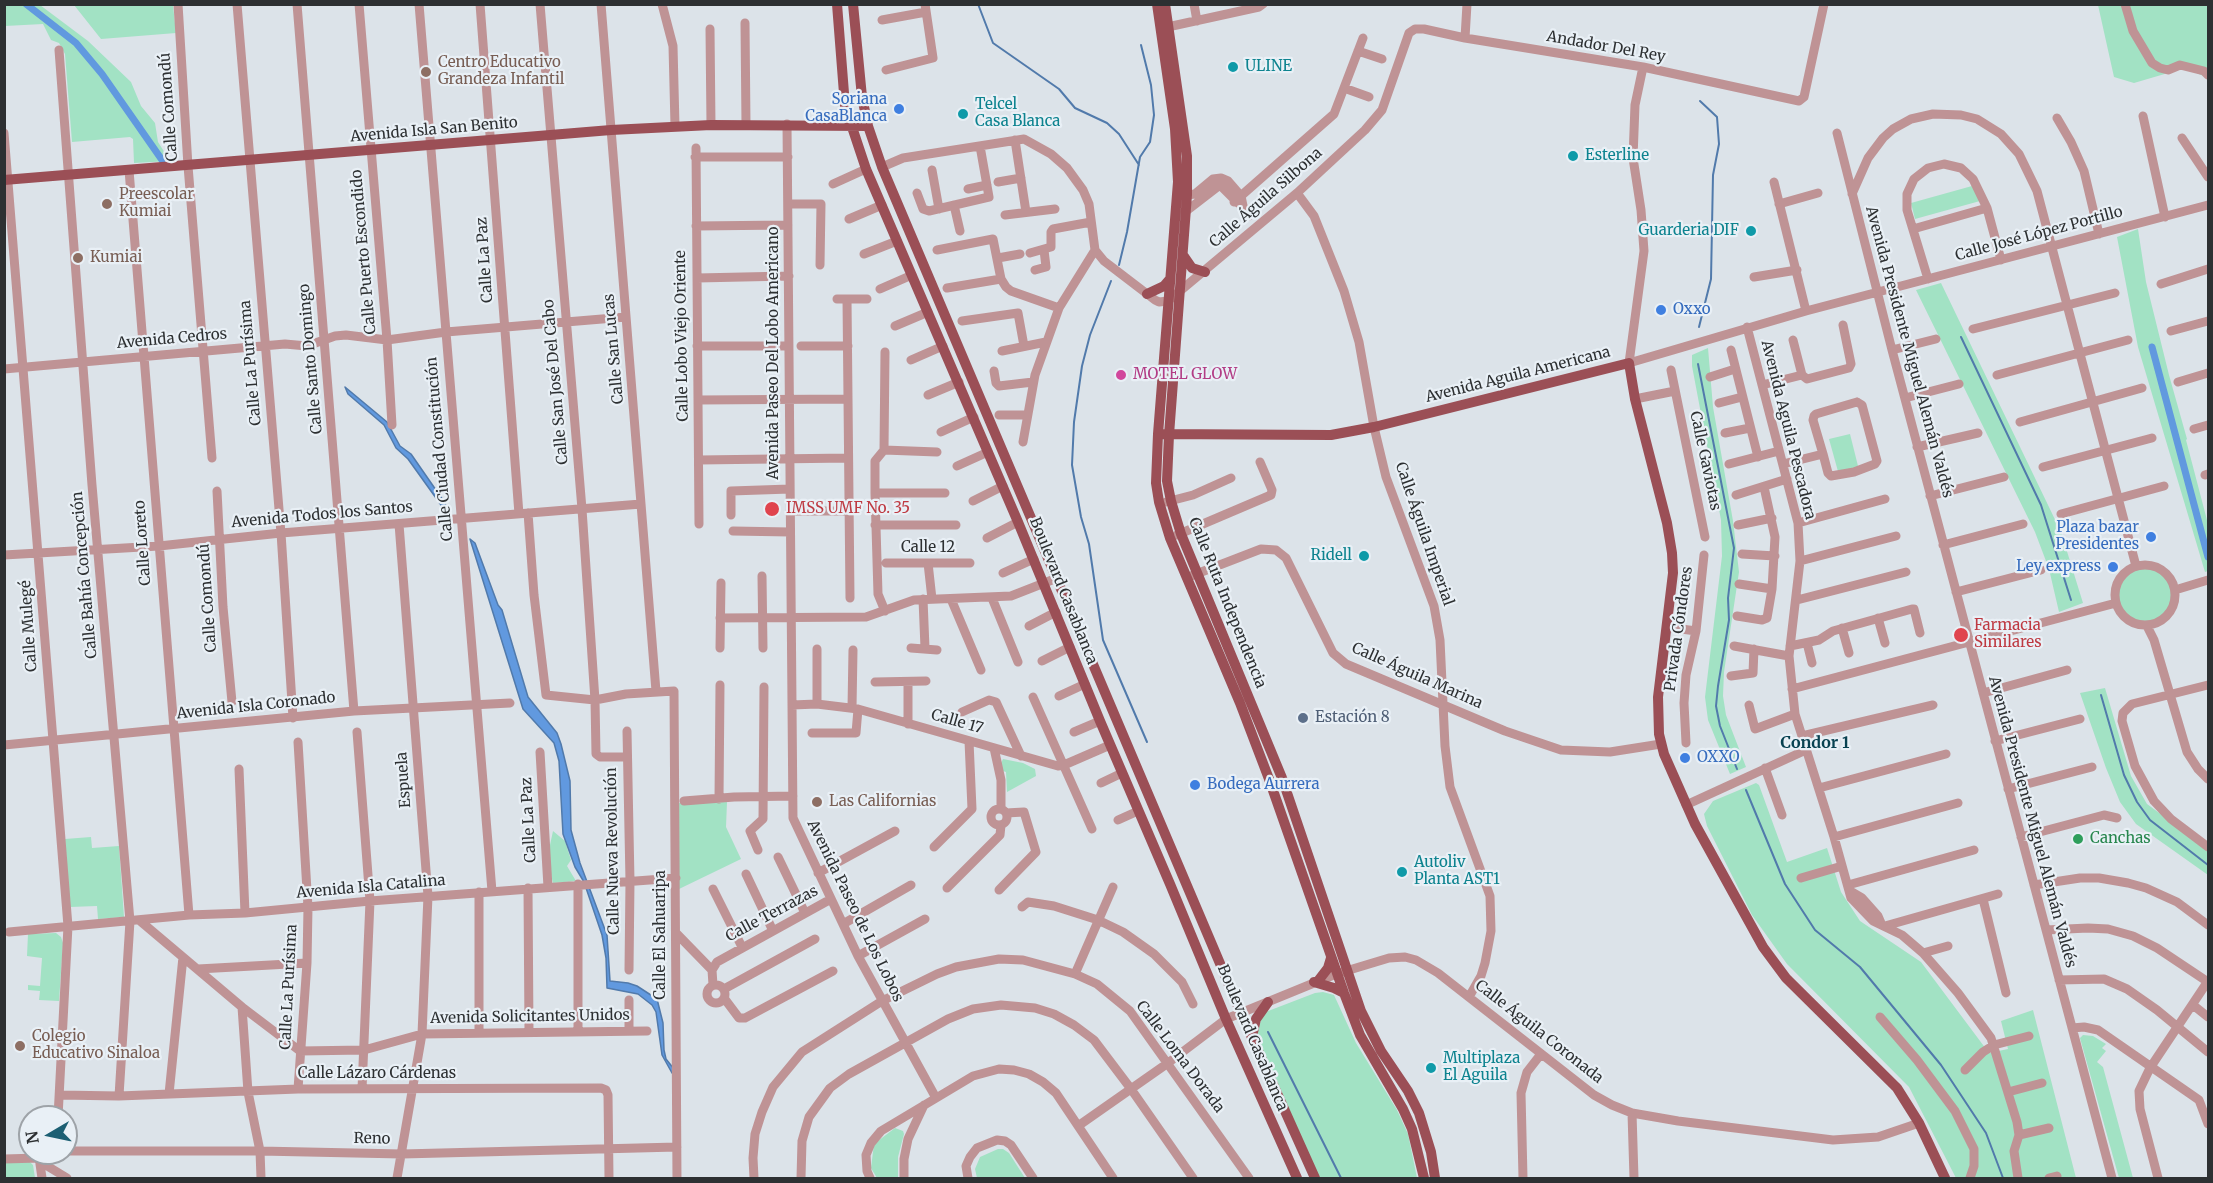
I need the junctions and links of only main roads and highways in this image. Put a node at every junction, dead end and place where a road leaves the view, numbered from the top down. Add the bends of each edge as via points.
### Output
1 (837, 4) edge
2 (853, 4) edge
3 (1157, 4) edge
4 (1165, 4) edge
5 (1165, 28) junction
6 (850, 125) junction
7 (868, 126) junction
8 (6, 180) edge
9 (1183, 255) junction
10 (1205, 272) road end
11 (1170, 279) junction
12 (1147, 294) road end
13 (1164, 435) junction
14 (1175, 536) junction
15 (1192, 576) junction
16 (1331, 958) junction
17 (1341, 972) junction
18 (1344, 993) junction
19 (1268, 1002) road end
20 (1252, 1037) junction
21 (1297, 1179) edge
22 (1315, 1179) edge
23 (1424, 1179) edge
24 (1436, 1179) edge
25 (1945, 1179) edge

1 - 6 main road, Boulevard Casablanca via 842,92
2 - 7 main road, Boulevard Casablanca
3 - 5 main road, Calle Ruta Independencia
4 - 5 main road, Calle Ruta Independencia
5 - 9 main road, Calle Ruta Independencia via 1187,156
5 - 11 main road, Calle Ruta Independencia via 1178,182
6 - 7 main road, Avenida Isla San Benito
6 - 8 main road, Avenida Isla San Benito via 611,130
6 - 21 main road, Boulevard Casablanca
7 - 20 main road, Boulevard Casablanca via 882,167
9 - 10 main road via 1192,268
9 - 13 main road, Calle Ruta Independencia
11 - 12 main road
11 - 13 main road, Calle Ruta Independencia
13 - 14 main road, Calle Ruta Independencia
13 - 14 main road, Calle Ruta Independencia via 1156,483 1159,502
13 - 25 main road, Avenida Aguila Americana via 1331,435 1629,363 1672,553 1658,697 1661,744 1686,805 1763,947 1786,978 1897,1088 1919,1123
14 - 15 main road, Calle Ruta Independencia
15 - 16 main road, Calle Ruta Independencia
15 - 17 main road, Calle Ruta Independencia via 1282,778
16 - 17 main road, Calle Ruta Independencia
16 - 18 main road via 1316,981
17 - 18 main road, Calle Ruta Independencia
17 - 24 main road, Calle Ruta Independencia via 1370,1032 1419,1113
18 - 23 main road, Calle Ruta Independencia via 1360,1035 1412,1129
19 - 20 main road via 1256,1019
20 - 22 main road, Boulevard Casablanca

